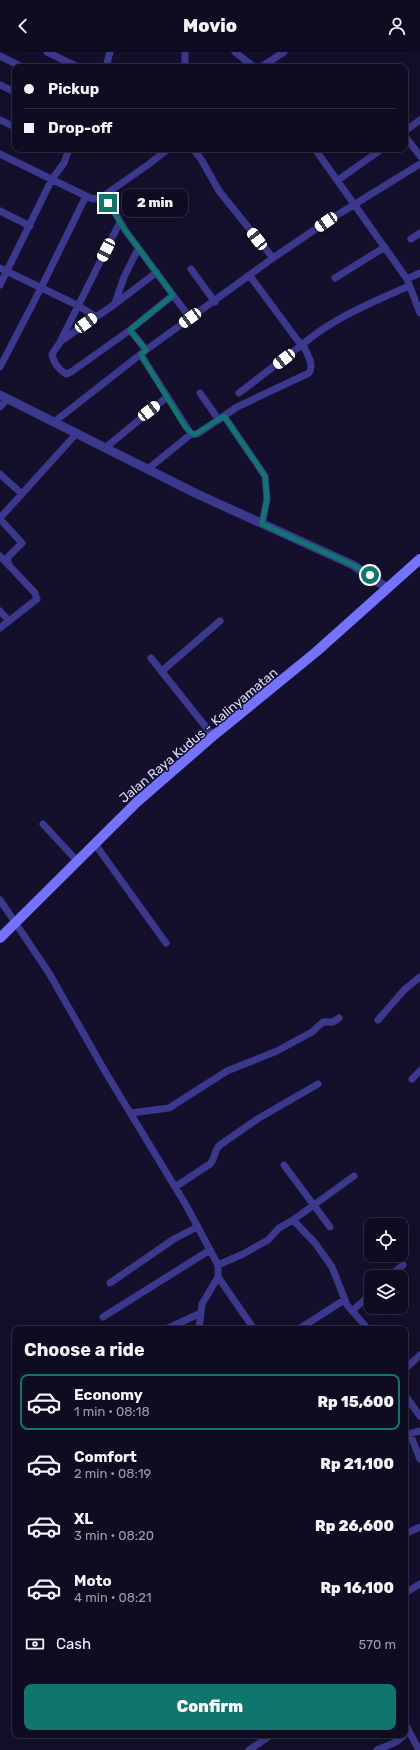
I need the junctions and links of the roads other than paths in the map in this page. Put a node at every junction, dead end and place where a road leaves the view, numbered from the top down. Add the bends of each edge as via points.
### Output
1 (47, 52) edge
2 (185, 52) edge
3 (235, 52) edge
4 (284, 52) edge
5 (108, 53) edge
6 (0, 56) edge
7 (16, 64) edge
8 (72, 64) edge
9 (106, 64) edge
10 (184, 64) edge
11 (250, 64) edge
12 (266, 64) edge
13 (0, 85) edge
14 (12, 91) edge
15 (0, 120) edge
16 (420, 120) edge
17 (12, 126) edge
18 (408, 129) edge
19 (408, 140) edge
20 (69, 152) edge
21 (164, 152) edge
22 (196, 152) edge
23 (317, 152) edge
24 (378, 152) edge
25 (0, 154) edge
26 (420, 156) edge
27 (420, 164) edge
28 (52, 179) junction
29 (338, 180) junction
30 (105, 195) junction
31 (86, 196) junction
32 (356, 205) junction
33 (0, 211) edge
34 (120, 222) junction
35 (30, 226) junction
36 (420, 233) edge
37 (411, 239) dead end
38 (385, 247) junction
39 (138, 248) junction
40 (273, 258) junction
41 (0, 268) edge
42 (191, 269) dead end
43 (7, 271) junction
44 (157, 272) junction
45 (420, 273) edge
46 (250, 276) junction
47 (335, 278) dead end
48 (408, 282) junction
49 (0, 285) edge
50 (41, 288) junction
51 (173, 295) junction
52 (215, 302) junction
53 (115, 304) junction
54 (78, 305) junction
55 (420, 313) edge
56 (96, 316) junction
57 (190, 318) junction
58 (130, 330) junction
59 (61, 341) junction
60 (302, 345) junction
61 (144, 353) junction
62 (0, 367) edge
63 (200, 393) dead end
64 (239, 393) dead end
65 (4, 397) edge
66 (167, 397) junction
67 (0, 407) edge
68 (222, 418) junction
69 (54, 422) junction
70 (76, 434) junction
71 (191, 434) junction
72 (105, 448) junction
73 (148, 469) junction
74 (0, 474) edge
75 (22, 494) junction
76 (0, 518) edge
77 (262, 524) junction
78 (0, 556) edge
79 (420, 559) edge
80 (9, 564) junction
81 (388, 588) junction
82 (0, 611) edge
83 (9, 621) junction
84 (220, 621) dead end
85 (0, 628) edge
86 (151, 658) dead end
87 (162, 671) junction
88 (213, 736) junction
89 (42, 824) dead end
90 (95, 844) junction
91 (78, 862) junction
92 (0, 900) edge
93 (17, 923) junction
94 (0, 938) edge
95 (166, 943) dead end
96 (420, 977) edge
97 (339, 1018) dead end
98 (378, 1020) dead end
99 (420, 1071) edge
100 (412, 1078) dead end
101 (318, 1084) dead end
102 (131, 1113) junction
103 (284, 1165) dead end
104 (354, 1176) dead end
105 (176, 1187) junction
106 (314, 1206) junction
107 (293, 1220) junction
108 (197, 1227) junction
109 (330, 1227) dead end
110 (210, 1250) junction
111 (218, 1265) junction
112 (403, 1265) dead end
113 (398, 1270) edge
114 (218, 1277) junction
115 (110, 1283) dead end
116 (344, 1300) junction
117 (364, 1300) edge
118 (352, 1311) junction
119 (201, 1313) junction
120 (103, 1316) dead end
121 (173, 1326) edge
122 (199, 1326) edge
123 (252, 1326) edge
124 (304, 1326) edge
125 (365, 1326) edge
126 (420, 1355) edge
127 (408, 1367) edge
128 (408, 1399) edge
129 (420, 1416) edge
130 (420, 1431) edge
131 (408, 1434) edge
132 (420, 1459) edge
133 (420, 1527) edge
134 (408, 1533) edge
135 (420, 1584) edge
136 (408, 1591) edge
137 (408, 1735) edge
138 (267, 1738) edge
139 (399, 1738) edge
140 (249, 1750) edge
141 (377, 1750) edge
142 (418, 1750) edge

1 - 8 street
2 - 10 street
3 - 11 street
4 - 12 street
5 - 9 street
6 - 7 street
13 - 14 street
15 - 17 street
16 - 18 street
19 - 26 street
20 - 28 street via 63,165
21 - 30 street
22 - 40 street via 219,191
23 - 29 street
24 - 29 street
25 - 28 street
27 - 32 street
28 - 31 street
28 - 35 street
29 - 32 street
30 - 31 street via 96,199
30 - 34 street
31 - 50 street
32 - 38 street
32 - 40 street
33 - 35 street
34 - 39 street
34 - 54 street
35 - 43 street
36 - 37 street
38 - 47 street
38 - 48 street
39 - 44 street
39 - 53 street
40 - 46 street
41 - 43 street
42 - 52 street
43 - 49 street
43 - 50 street
44 - 51 street
44 - 53 street
45 - 48 street
46 - 52 street
46 - 60 street
48 - 55 street
48 - 60 street via 346,316
50 - 54 street
50 - 62 street
51 - 57 street
51 - 58 street
52 - 57 street
53 - 56 street
54 - 56 street
54 - 59 street
56 - 59 street
57 - 61 street
58 - 59 street via 66,374 52,354
58 - 61 street
60 - 64 street
60 - 68 street via 311,363 312,369 309,373 237,407
61 - 66 street
61 - 69 street
63 - 68 street
65 - 67 street
65 - 69 street
66 - 71 street
66 - 72 street
68 - 71 street via 197,434
68 - 77 street via 265,476 267,499
69 - 70 street
70 - 72 street
70 - 75 street
71 - 73 street
72 - 73 street
73 - 77 street
74 - 75 street
75 - 76 street
76 - 80 street via 22,543 7,558
77 - 81 street via 353,565
78 - 80 street
79 - 81 main road, Jalan Raya Kudus - Kalinyamatan
80 - 83 street via 35,593 37,599
81 - 88 main road, Jalan Raya Kudus - Kalinyamatan via 316,652
82 - 83 street
83 - 85 street
84 - 87 street
86 - 87 street
87 - 88 street
88 - 90 main road, Jalan Raya Kudus - Kalinyamatan via 137,802
89 - 91 street
90 - 91 main road, Jalan Raya Kudus - Kalinyamatan
90 - 95 street
91 - 93 main road, Jalan Raya Kudus - Kalinyamatan
92 - 93 street
93 - 94 main road, Jalan Raya Kudus - Kalinyamatan
93 - 102 street
96 - 98 street via 404,990
97 - 102 street via 333,1022 323,1022 312,1032 259,1059 227,1071 169,1108
99 - 100 street
101 - 105 street via 220,1145 210,1164
102 - 105 street
103 - 106 street
104 - 106 street
105 - 108 street
106 - 107 street
106 - 109 street
107 - 111 street via 279,1228 268,1240
107 - 116 street via 315,1243 332,1267
108 - 110 street
108 - 115 street via 174,1239
110 - 111 street
110 - 120 street
111 - 114 street
112 - 113 street
114 - 119 street via 206,1296
114 - 123 street
116 - 118 street
116 - 124 street
117 - 118 street
118 - 125 street
119 - 121 street
119 - 122 street
126 - 127 street
128 - 129 street
130 - 131 street
131 - 132 street
133 - 134 street
135 - 136 street
137 - 142 street
138 - 140 street
139 - 141 street

